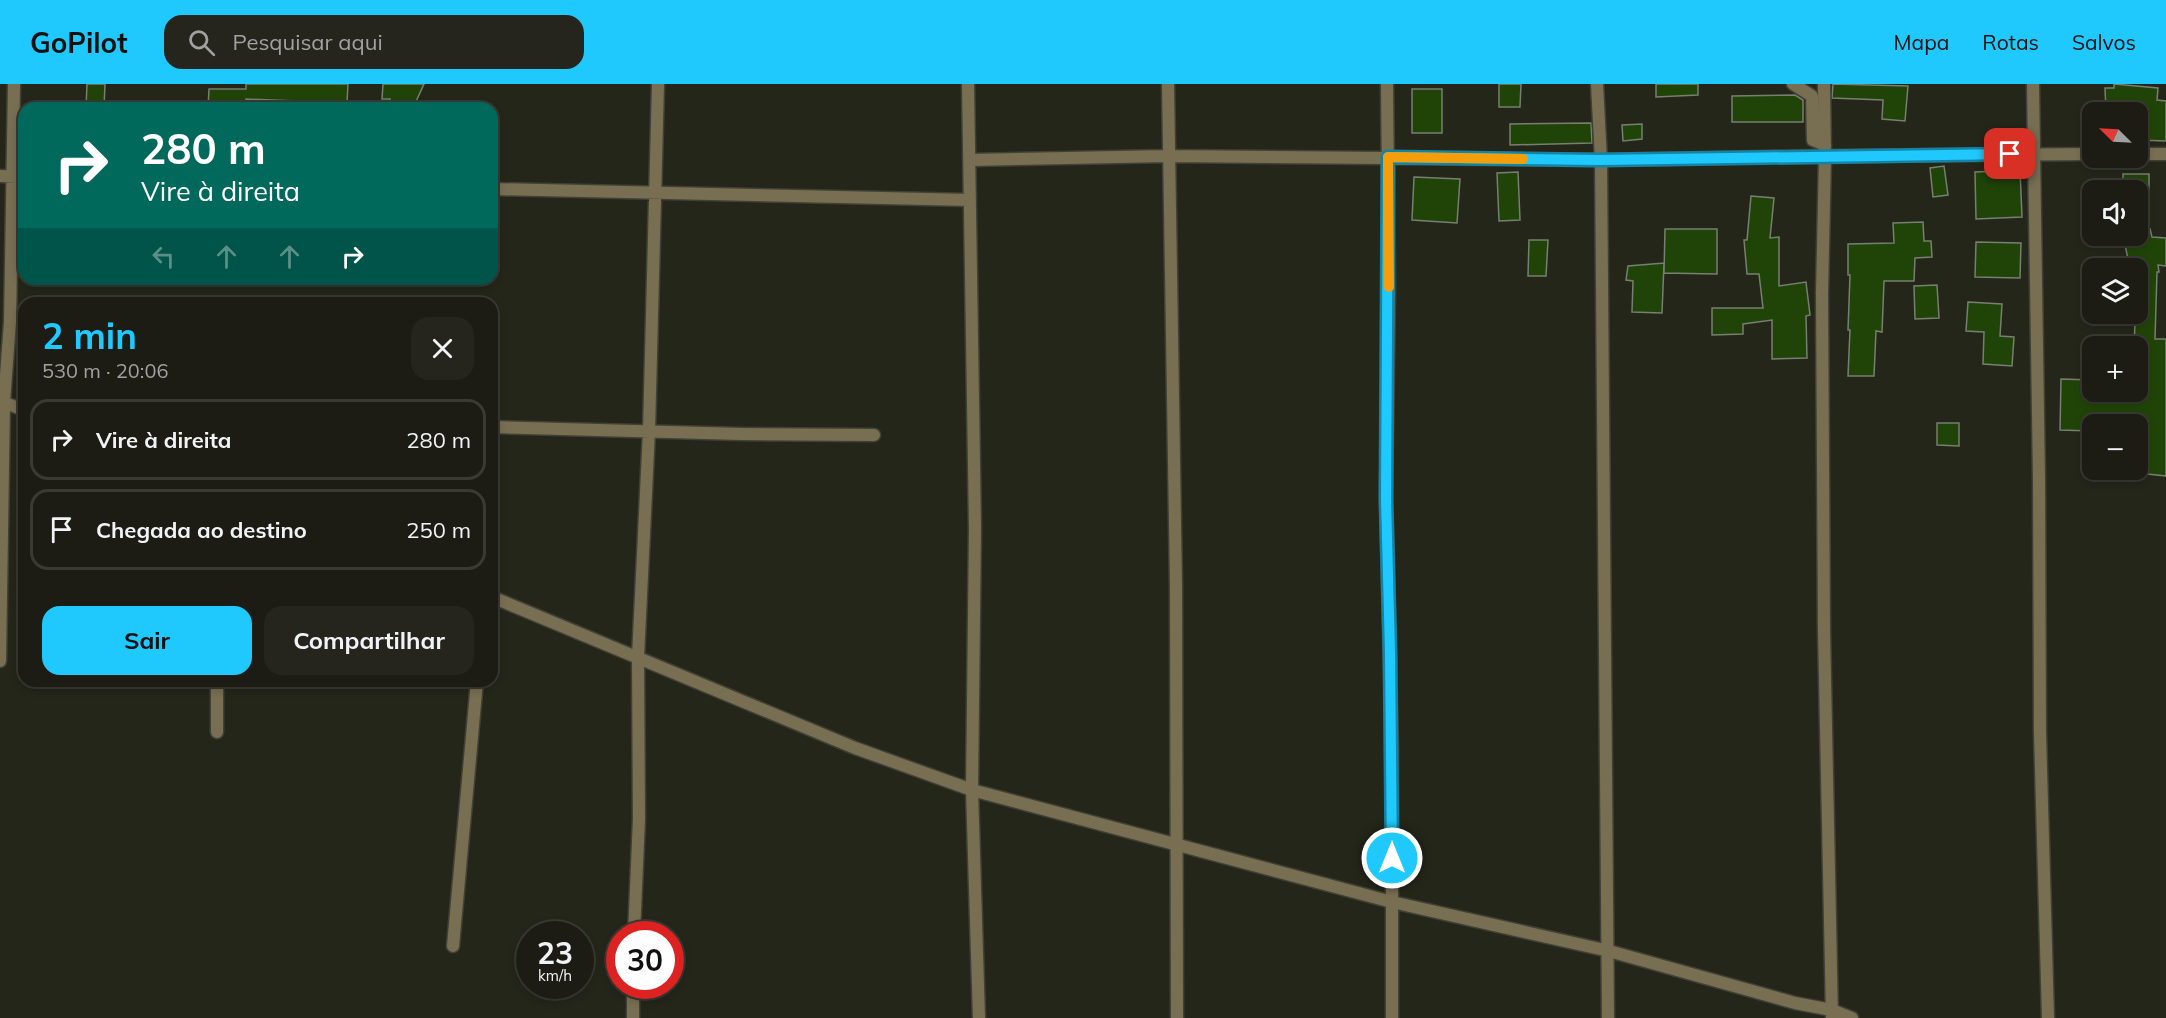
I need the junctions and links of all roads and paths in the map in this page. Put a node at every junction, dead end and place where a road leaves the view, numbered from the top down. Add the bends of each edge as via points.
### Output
1 (14, 84) edge
2 (658, 84) edge
3 (968, 84) edge
4 (1168, 84) edge
5 (1387, 84) edge
6 (1597, 84) edge
7 (1793, 84) edge
8 (1824, 84) edge
9 (2033, 84) edge
10 (1825, 150) junction
11 (2033, 154) junction
12 (2082, 154) edge
13 (2148, 154) edge
14 (2166, 154) edge
15 (1168, 156) junction
16 (1388, 157) junction
17 (970, 160) junction
18 (1600, 160) junction
19 (12, 177) edge
20 (498, 189) edge
21 (655, 193) junction
22 (970, 200) junction
23 (2, 402) edge
24 (18, 408) edge
25 (498, 428) edge
26 (649, 431) junction
27 (874, 435) dead end
28 (498, 599) edge
29 (638, 657) junction
30 (0, 661) edge
31 (217, 687) edge
32 (476, 687) edge
33 (218, 732) dead end
34 (972, 790) junction
35 (1175, 844) junction
36 (1392, 902) junction
37 (635, 921) edge
38 (453, 946) dead end
39 (1609, 951) junction
40 (633, 999) edge
41 (1832, 1014) edge
42 (633, 1018) edge
43 (979, 1018) edge
44 (1177, 1018) edge
45 (1392, 1018) edge
46 (1608, 1018) edge
47 (1852, 1018) edge
48 (2048, 1018) edge

1 - 19 street
2 - 21 street
3 - 17 street
4 - 15 street
5 - 16 street
6 - 18 street
7 - 10 street via 1812,96 1813,140
8 - 10 street
9 - 11 street
10 - 11 street
10 - 18 street
10 - 41 street via 1824,619
11 - 12 street
11 - 48 street via 2040,733
13 - 14 street
15 - 16 street
15 - 17 street
15 - 35 street via 1176,586
16 - 18 street
16 - 36 street via 1386,499
17 - 22 street
18 - 39 street
19 - 23 street via 10,322
20 - 21 street
21 - 22 street
21 - 26 street
22 - 34 street via 975,528
23 - 24 street
23 - 30 street
25 - 26 street
26 - 27 street
26 - 29 street
28 - 29 street
29 - 34 street via 855,748
29 - 37 street via 639,819
31 - 33 street
32 - 38 street
34 - 35 street
34 - 43 street
35 - 36 street
35 - 44 street
36 - 39 street
36 - 45 street
39 - 41 street
39 - 46 street
40 - 42 street
41 - 47 street

